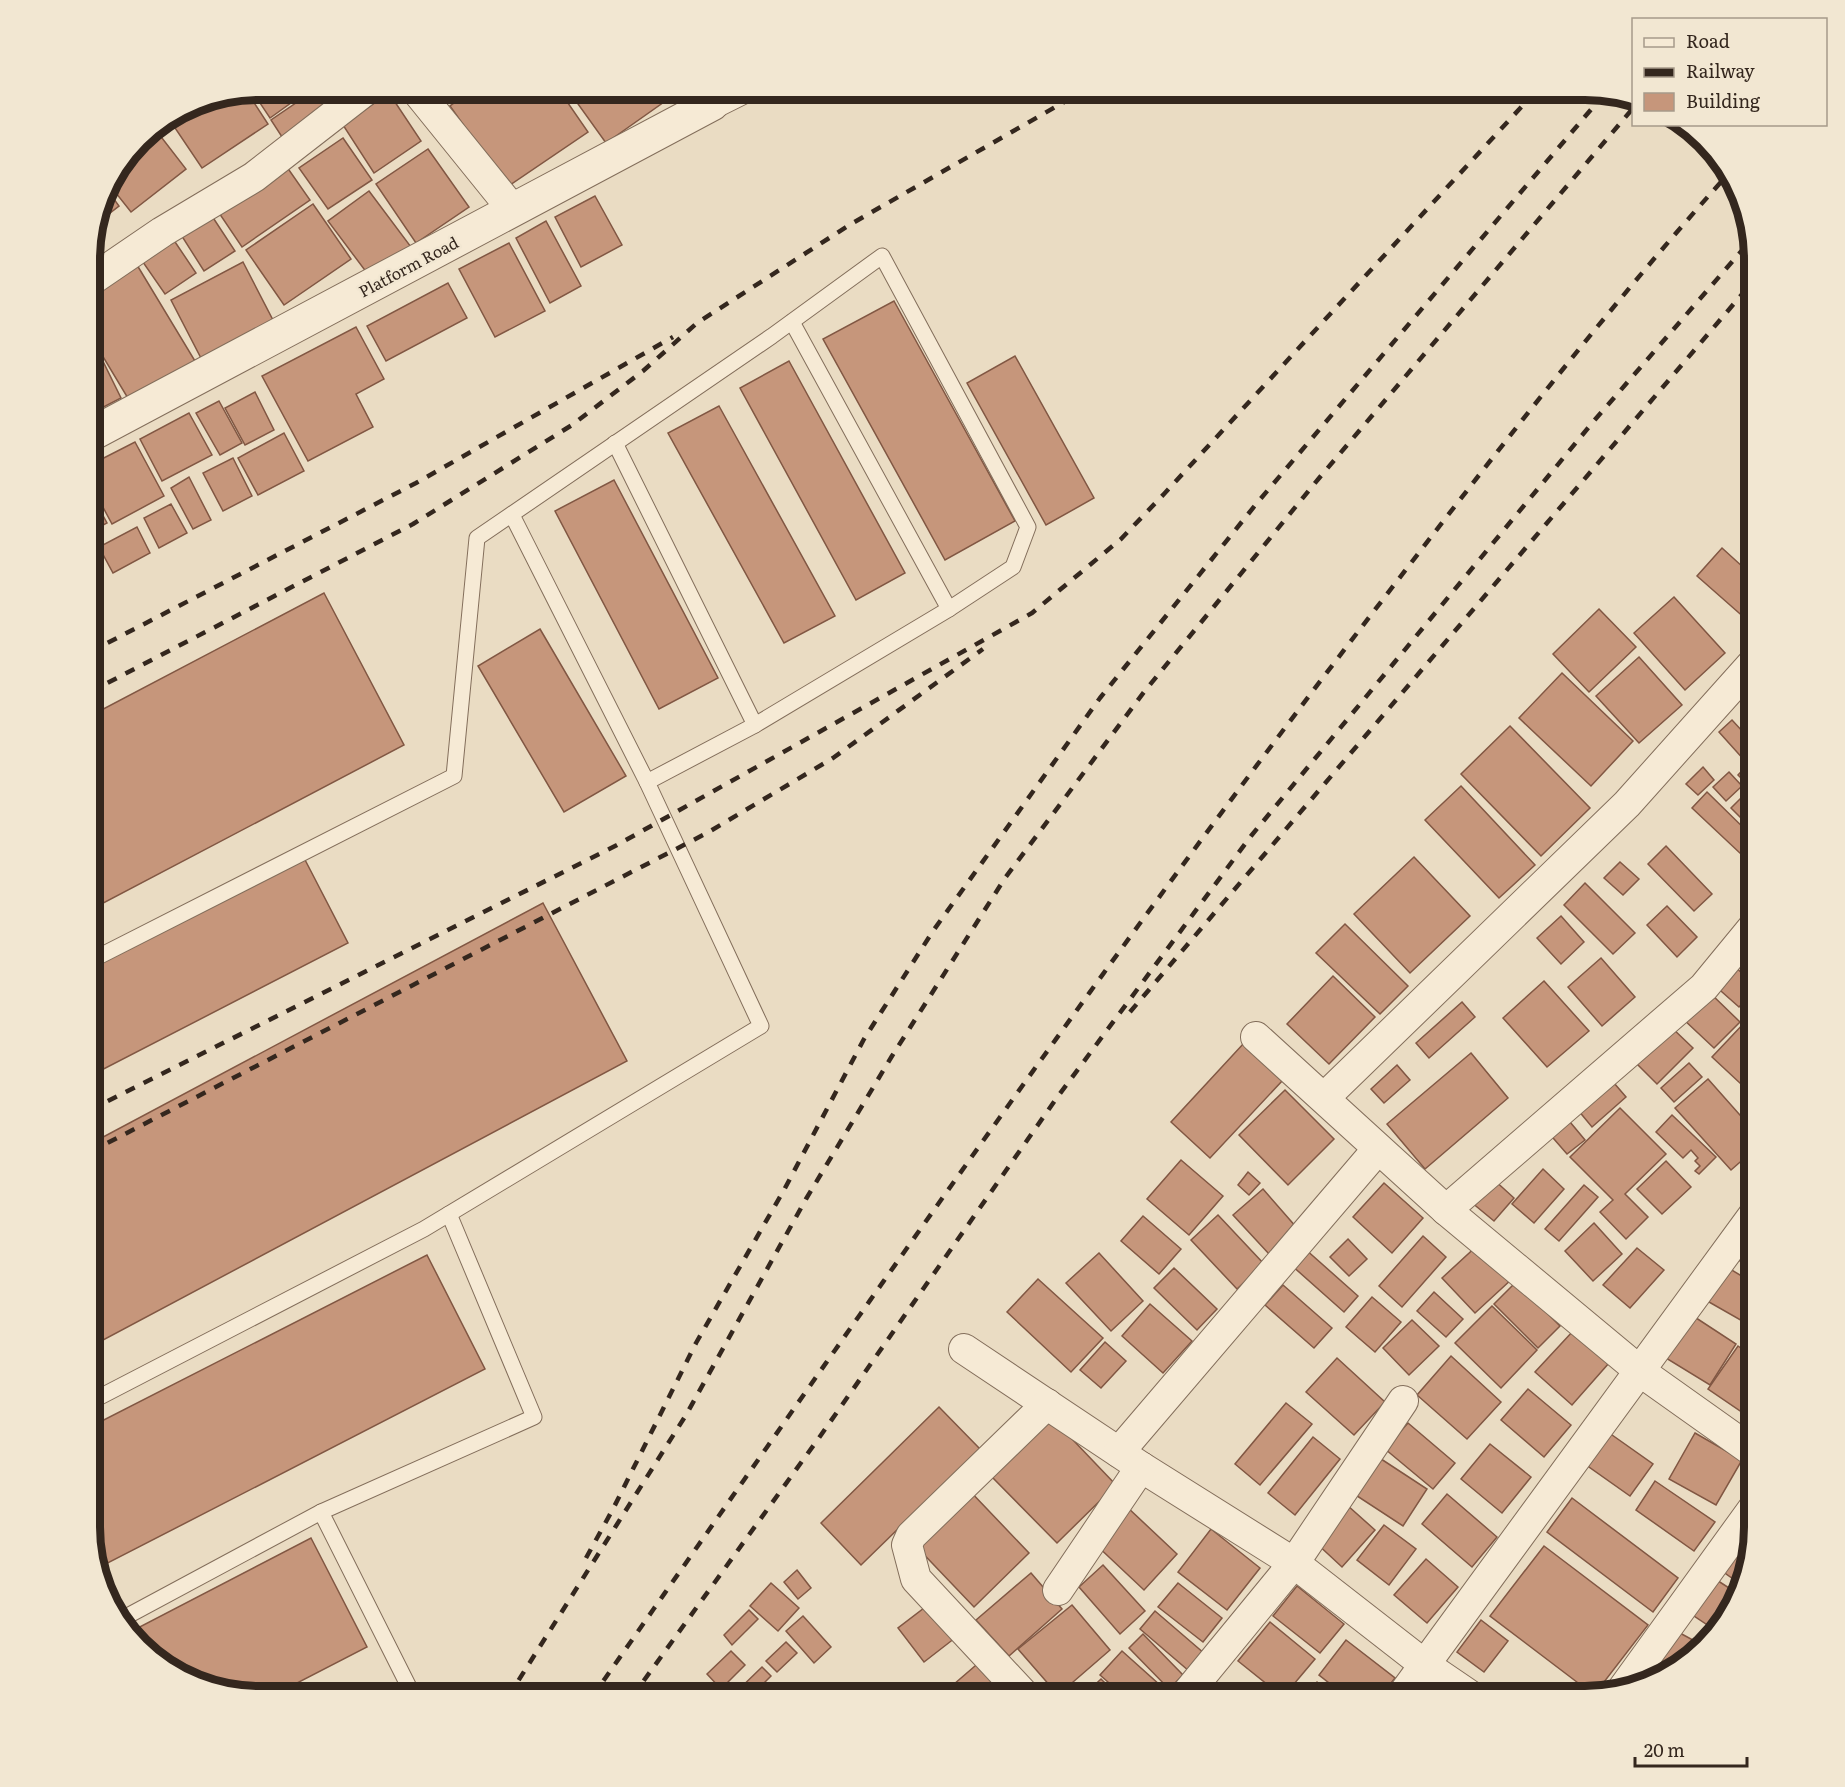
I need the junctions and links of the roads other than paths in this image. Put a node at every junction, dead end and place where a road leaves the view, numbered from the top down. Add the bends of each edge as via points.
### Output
1 (352, 101) edge
2 (425, 101) edge
3 (700, 101) edge
4 (513, 210) junction
5 (101, 274) edge
6 (792, 322) junction
7 (101, 429) edge
8 (615, 444) junction
9 (512, 514) junction
10 (949, 609) junction
11 (1744, 673) edge
12 (755, 724) junction
13 (647, 782) junction
14 (1744, 938) edge
15 (101, 955) edge
16 (1256, 1037) dead end
17 (1324, 1098) junction
18 (1377, 1150) junction
19 (1446, 1210) junction
20 (449, 1214) junction
21 (1744, 1228) edge
22 (964, 1349) dead end
23 (1641, 1372) junction
24 (101, 1396) edge
25 (1402, 1401) dead end
26 (1047, 1404) junction
27 (1744, 1445) edge
28 (1130, 1460) junction
29 (321, 1512) junction
30 (1744, 1521) edge
31 (1294, 1563) junction
32 (1058, 1590) dead end
33 (127, 1616) edge
34 (1425, 1665) junction
35 (1629, 1680) edge
36 (408, 1686) edge
37 (1016, 1686) edge
38 (1193, 1686) edge
39 (1409, 1686) edge
40 (1456, 1686) edge

1 - 5 street via 254,177
2 - 4 street
3 - 4 street, Platform Road
4 - 7 street, Platform Road
6 - 8 lane
6 - 10 lane
6 - 10 lane via 882,256 1028,527 1013,567
8 - 9 lane
8 - 12 lane
9 - 13 lane
9 - 15 lane via 477,538 454,776
10 - 12 lane
11 - 17 street via 1628,804
12 - 13 lane
13 - 20 lane via 761,1026
14 - 19 street via 1704,987
16 - 17 street
17 - 18 street
18 - 19 street
18 - 28 street
19 - 23 street
20 - 24 lane
20 - 29 lane via 534,1416
21 - 23 street
22 - 26 street
23 - 27 street
23 - 34 street
25 - 31 street
26 - 28 street
26 - 37 street via 927,1520 907,1545 916,1579
28 - 31 street
28 - 32 street
29 - 33 lane
29 - 36 lane
30 - 35 street
31 - 34 street
31 - 38 street
34 - 39 street
34 - 40 street

